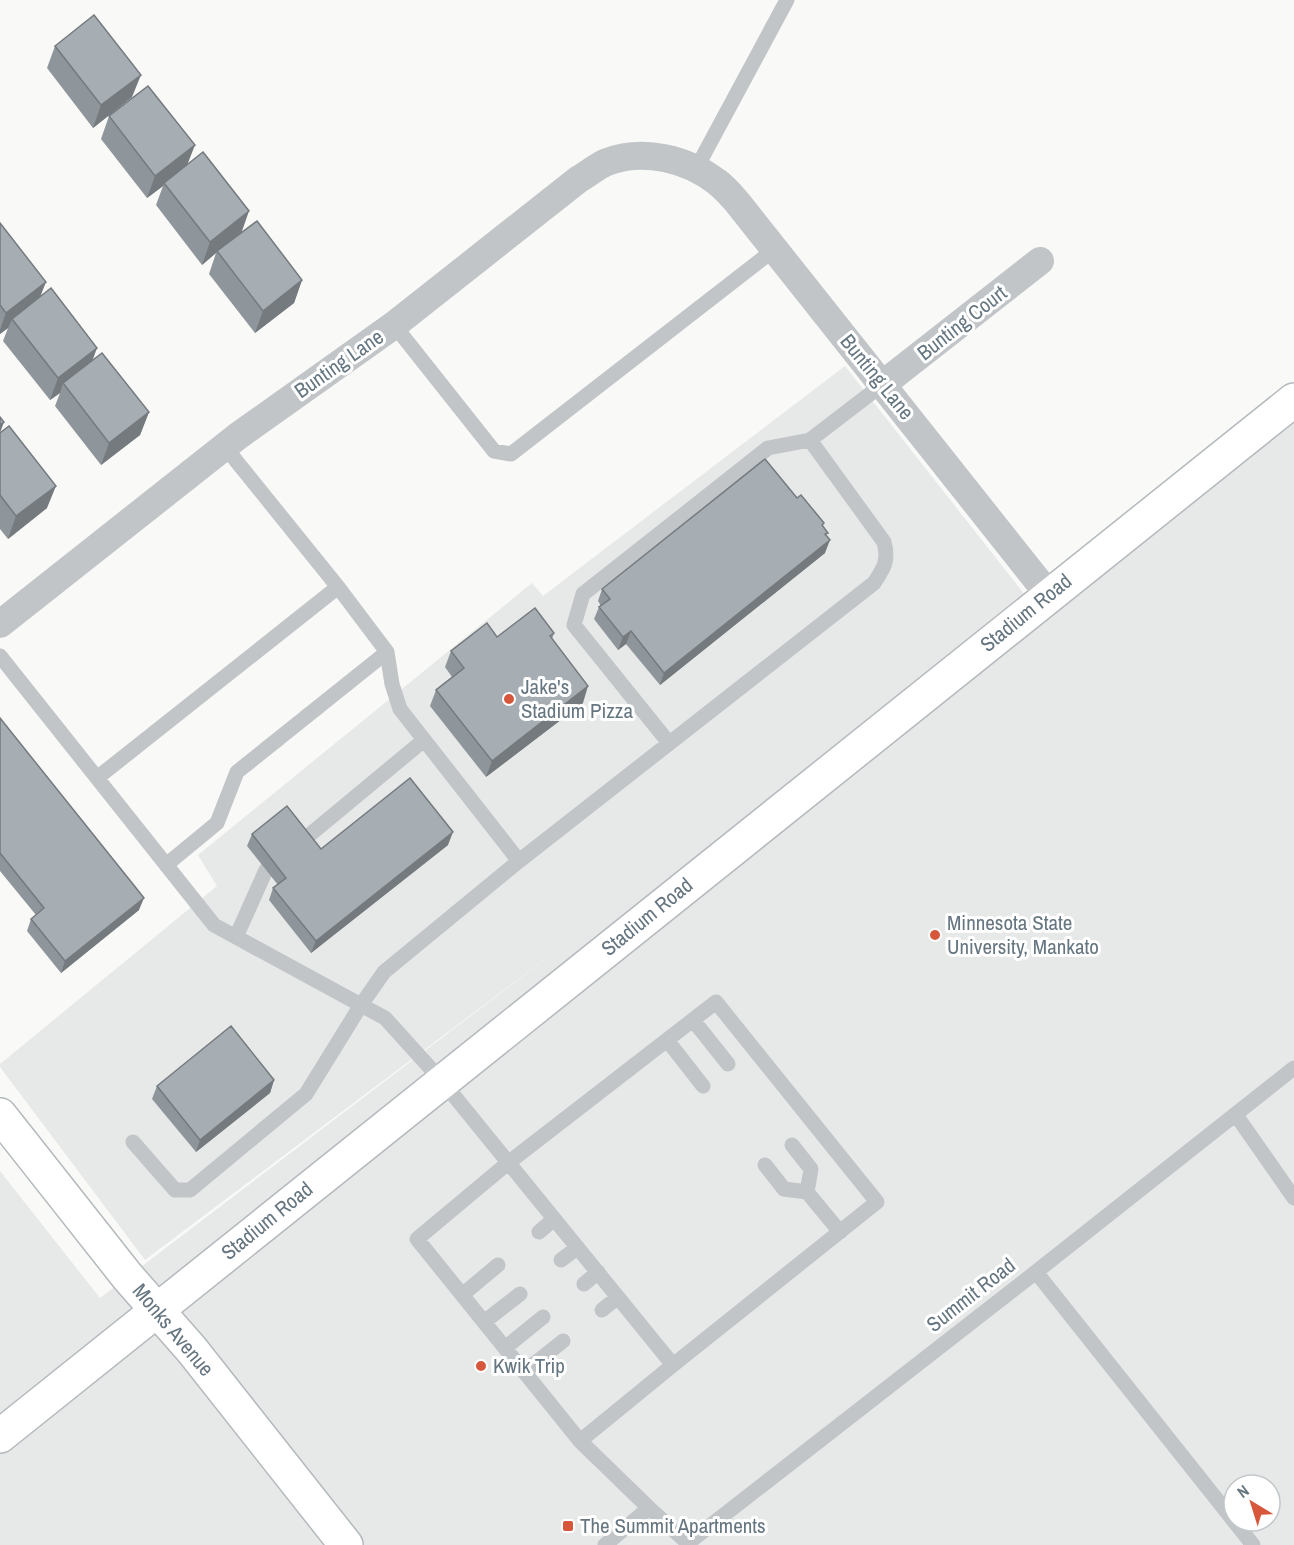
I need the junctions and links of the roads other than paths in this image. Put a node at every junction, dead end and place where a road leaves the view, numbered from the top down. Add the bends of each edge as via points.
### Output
1 (787, 0) edge
2 (696, 169) junction
3 (775, 249) junction
4 (1040, 261) dead end
5 (394, 325) junction
6 (883, 384) junction
7 (1294, 400) edge
8 (810, 440) junction
9 (225, 447) junction
10 (338, 587) junction
11 (1049, 595) junction
12 (0, 624) edge
13 (387, 652) junction
14 (0, 656) edge
15 (424, 740) junction
16 (669, 743) junction
17 (97, 778) junction
18 (301, 842) edge
19 (519, 861) junction
20 (166, 865) junction
21 (266, 870) edge
22 (236, 937) junction
23 (361, 1005) junction
24 (693, 1020) junction
25 (667, 1040) junction
26 (728, 1064) dead end
27 (1294, 1068) edge
28 (442, 1081) junction
29 (703, 1086) dead end
30 (0, 1115) edge
31 (1236, 1115) junction
32 (133, 1142) dead end
33 (792, 1145) dead end
34 (508, 1163) junction
35 (765, 1165) dead end
36 (807, 1192) junction
37 (1294, 1198) edge
38 (554, 1219) junction
39 (539, 1232) dead end
40 (840, 1232) junction
41 (577, 1248) junction
42 (561, 1260) dead end
43 (498, 1265) dead end
44 (598, 1272) junction
45 (1036, 1272) junction
46 (584, 1284) dead end
47 (462, 1294) junction
48 (520, 1294) dead end
49 (618, 1297) junction
50 (157, 1308) junction
51 (602, 1310) dead end
52 (543, 1317) dead end
53 (484, 1322) junction
54 (563, 1341) dead end
55 (505, 1348) junction
56 (673, 1365) junction
57 (524, 1372) junction
58 (0, 1436) edge
59 (580, 1441) junction
60 (649, 1508) junction
61 (689, 1544) edge
62 (346, 1545) edge
63 (605, 1545) edge
64 (1253, 1545) edge

1 - 2 lane
2 - 3 street, Bunting Lane via 731,195
2 - 5 street, Bunting Lane via 669,158 637,156 607,162 579,179
3 - 5 lane via 511,454 495,451
3 - 6 street, Bunting Lane
4 - 6 street, Bunting Court
5 - 9 street, Bunting Lane
6 - 8 lane
6 - 11 street, Bunting Lane
7 - 11 street, Stadium Road
8 - 16 lane via 884,542 888,554 882,571 874,583
8 - 16 lane via 768,448 583,594 574,626
9 - 10 lane
9 - 12 street, Bunting Lane
10 - 13 lane
10 - 17 lane
11 - 28 street, Stadium Road
13 - 15 lane via 400,709
13 - 20 lane via 237,772 217,822
14 - 17 lane
15 - 18 lane
15 - 19 lane
16 - 19 lane
17 - 20 lane
19 - 23 lane via 384,972
20 - 22 lane via 214,925
21 - 22 lane
22 - 23 lane
23 - 28 lane via 385,1018
23 - 32 lane via 306,1094 190,1190 175,1190
24 - 25 lane
24 - 26 lane
24 - 40 lane via 716,1002 877,1202
25 - 29 lane
25 - 34 lane
27 - 31 lane
28 - 34 lane
28 - 50 street, Stadium Road
30 - 50 street, Monks Avenue via 127,1276
31 - 37 lane
31 - 45 lane
33 - 36 lane via 811,1169
34 - 38 lane
34 - 47 lane via 417,1239
35 - 36 lane via 784,1189
36 - 40 lane
38 - 39 lane
38 - 41 lane
40 - 56 lane
41 - 42 lane
41 - 44 lane
43 - 47 lane
44 - 46 lane
44 - 49 lane
45 - 61 lane, Summit Road
45 - 64 lane, Summit Road
47 - 53 lane
48 - 53 lane
49 - 51 lane
49 - 56 lane
50 - 58 street, Stadium Road
50 - 62 street, Monks Avenue
52 - 55 lane
53 - 55 lane
54 - 57 lane
55 - 57 lane
56 - 59 lane
57 - 59 lane
59 - 60 lane
60 - 61 lane
60 - 63 lane

